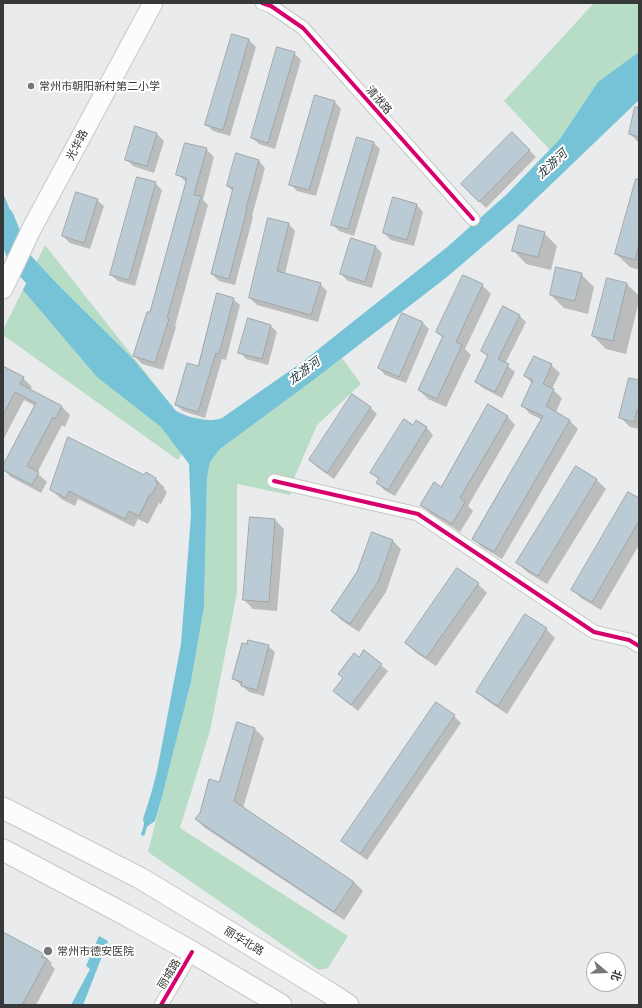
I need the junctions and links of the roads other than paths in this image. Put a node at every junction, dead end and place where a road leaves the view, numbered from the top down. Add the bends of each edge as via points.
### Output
1 (153, 3) edge
2 (262, 3) edge
3 (472, 219) dead end
4 (3, 289) edge
5 (274, 481) dead end
6 (639, 646) edge
7 (3, 808) edge
8 (3, 850) edge
9 (192, 952) junction
10 (161, 1005) edge
11 (280, 1005) edge
12 (348, 1005) edge

1 - 4 main road, 光华路 via 32,228
2 - 3 street, 清洑路 via 271,6 303,28
5 - 6 street via 418,514 594,632 628,640
7 - 12 main road, 丽华北路 via 131,873
8 - 9 main road
9 - 10 street, 丽城路
9 - 11 main road

